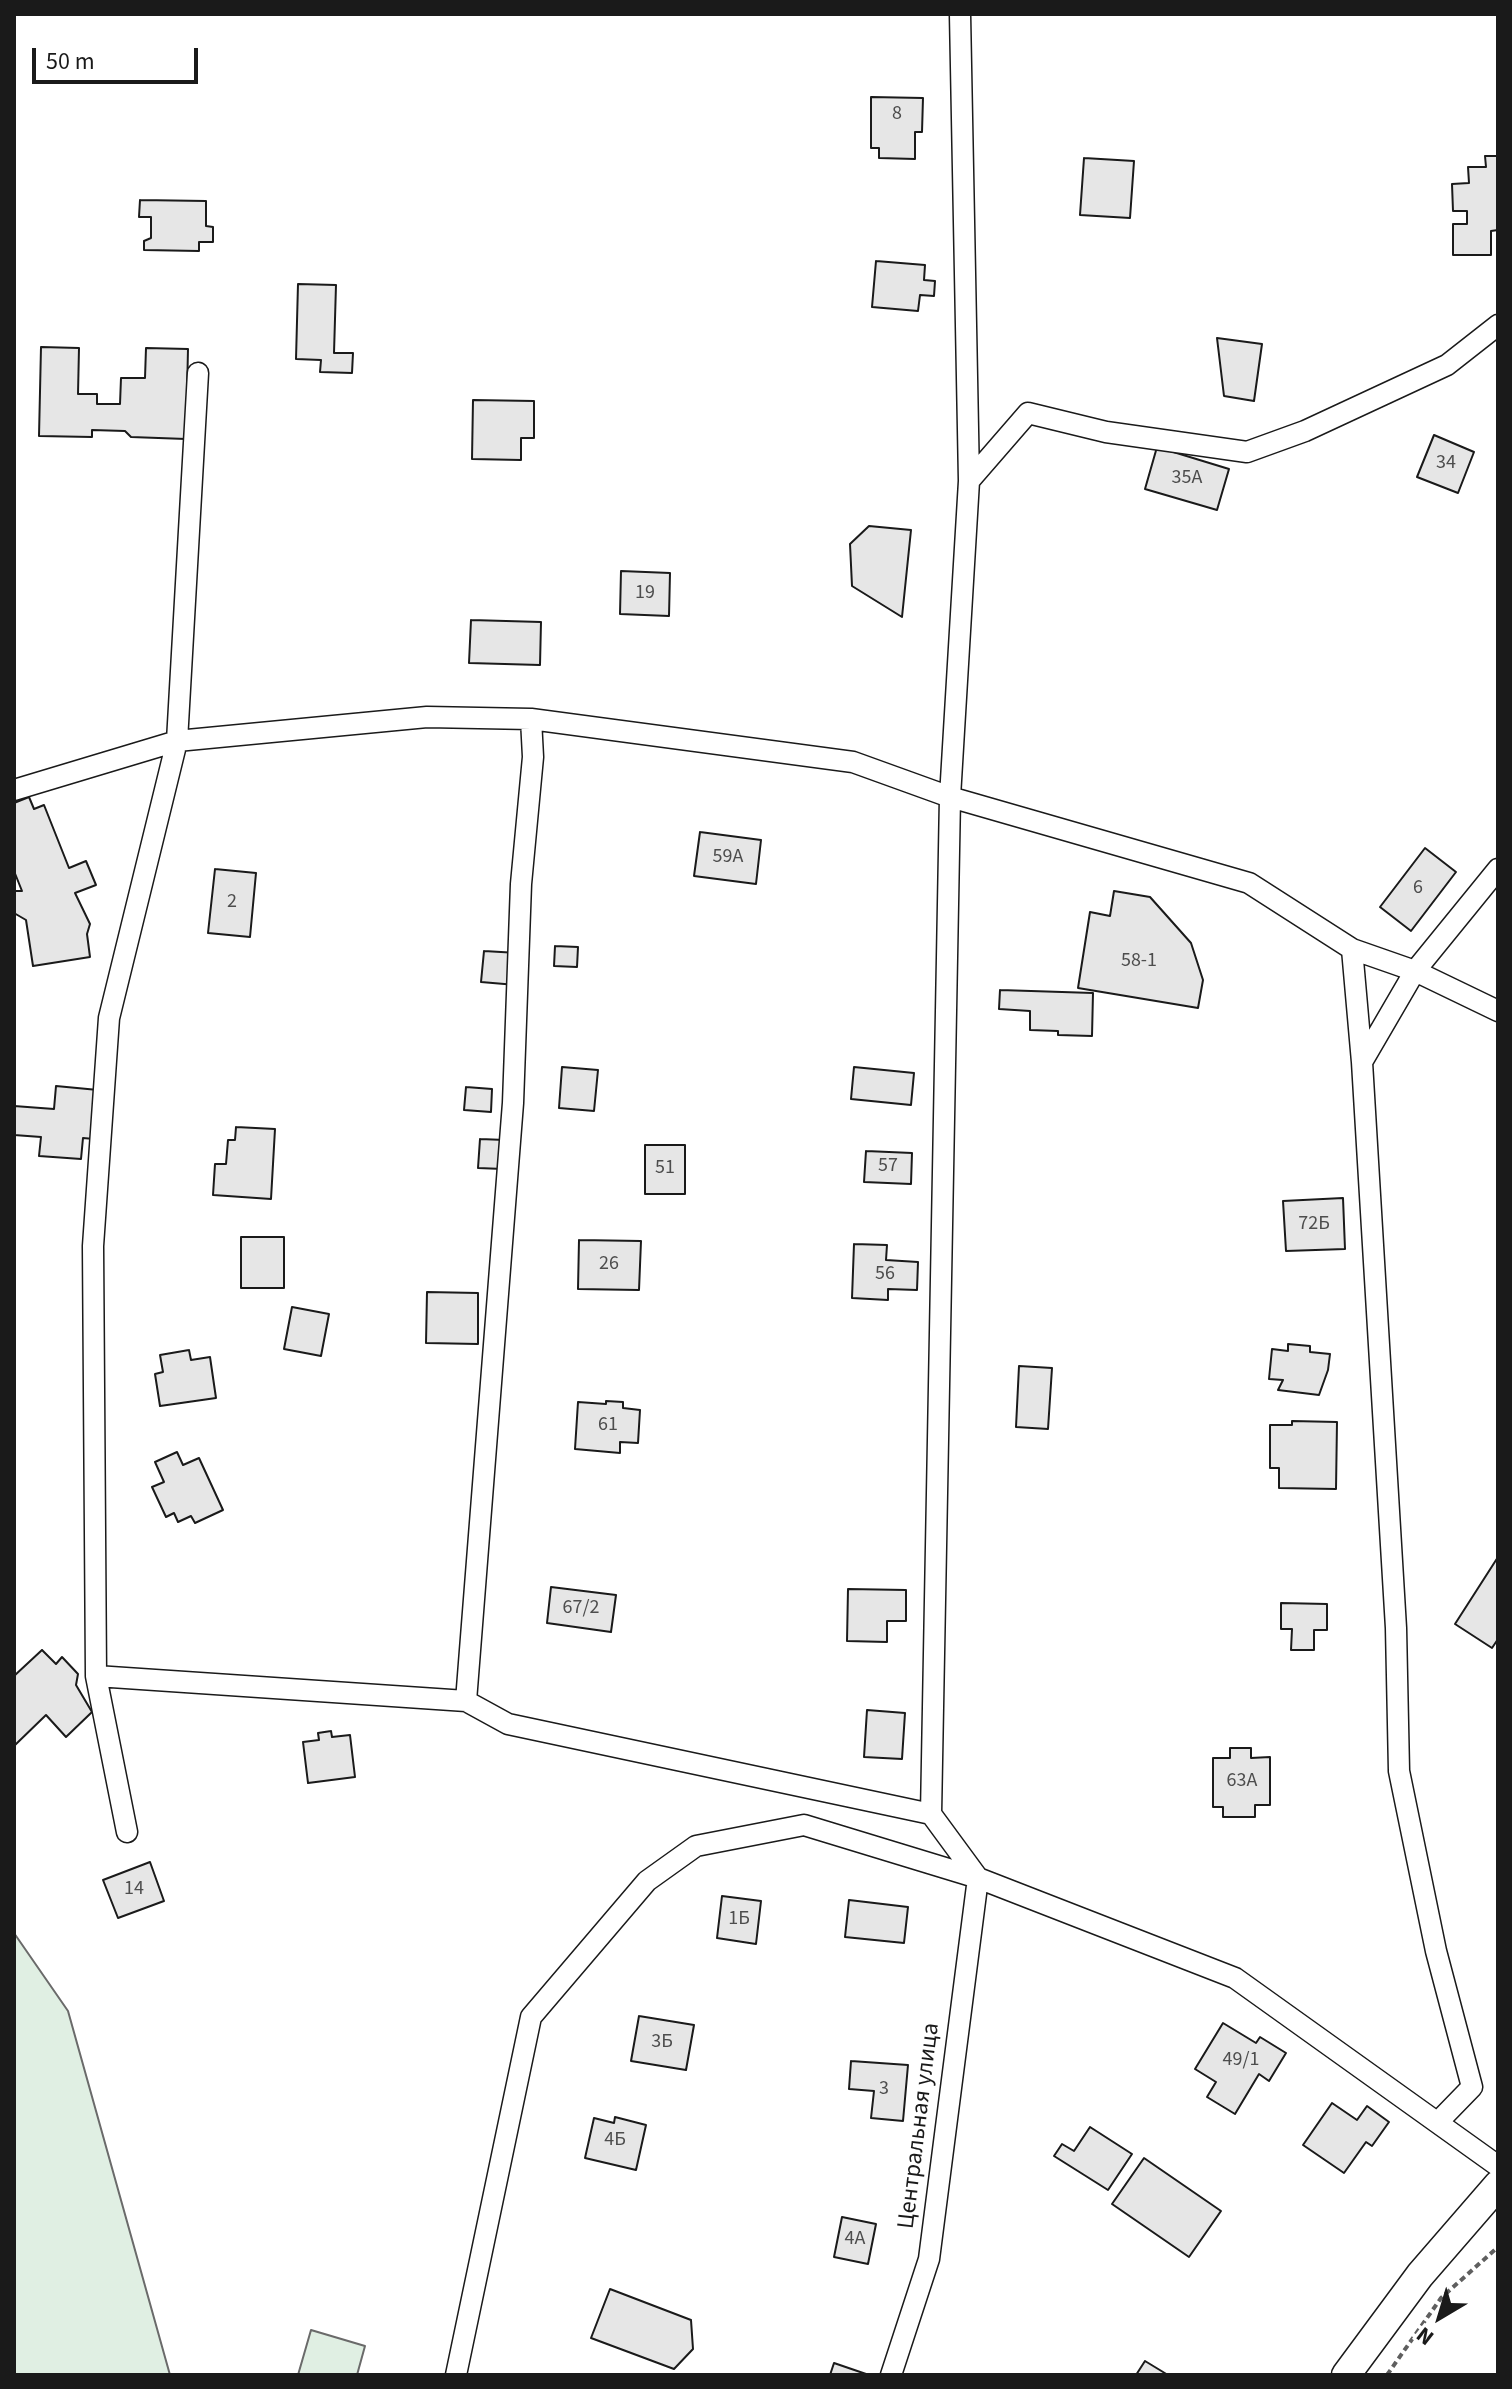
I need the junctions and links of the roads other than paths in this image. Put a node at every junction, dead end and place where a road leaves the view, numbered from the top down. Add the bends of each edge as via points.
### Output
1 (960, 14) edge
2 (1498, 325) edge
3 (198, 373) dead end
4 (969, 481) junction
5 (531, 719) junction
6 (177, 741) junction
7 (14, 790) edge
8 (950, 797) junction
9 (1498, 869) edge
10 (1352, 949) junction
11 (1415, 971) junction
12 (1498, 1011) edge
13 (1362, 1062) junction
14 (96, 1676) junction
15 (466, 1701) junction
16 (931, 1814) junction
17 (127, 1832) dead end
18 (978, 1878) junction
19 (1438, 2122) junction
20 (1498, 2166) edge
21 (1498, 2185) edge
22 (456, 2375) edge
23 (891, 2375) edge
24 (1346, 2375) edge

1 - 4 street
2 - 4 street via 1447,365 1247,452 1106,432 1028,413
3 - 6 street
4 - 8 street
5 - 6 street via 427,717
5 - 8 street via 853,762
5 - 15 street via 513,1103
6 - 7 street
6 - 14 street via 109,1018 93,1246
8 - 10 street via 1249,883
8 - 16 street
9 - 11 street
10 - 11 street
10 - 13 street
11 - 12 street
11 - 13 street
13 - 19 street via 1395,1613 1399,1771 1436,1951 1472,2087
14 - 15 street
14 - 17 street
15 - 16 street via 508,1724
16 - 18 street
18 - 19 street via 1235,1978
18 - 22 street via 804,1825 696,1846 647,1881 531,2017
18 - 23 street, Центральная улица via 929,2259
19 - 20 street
21 - 24 main road via 1420,2275

